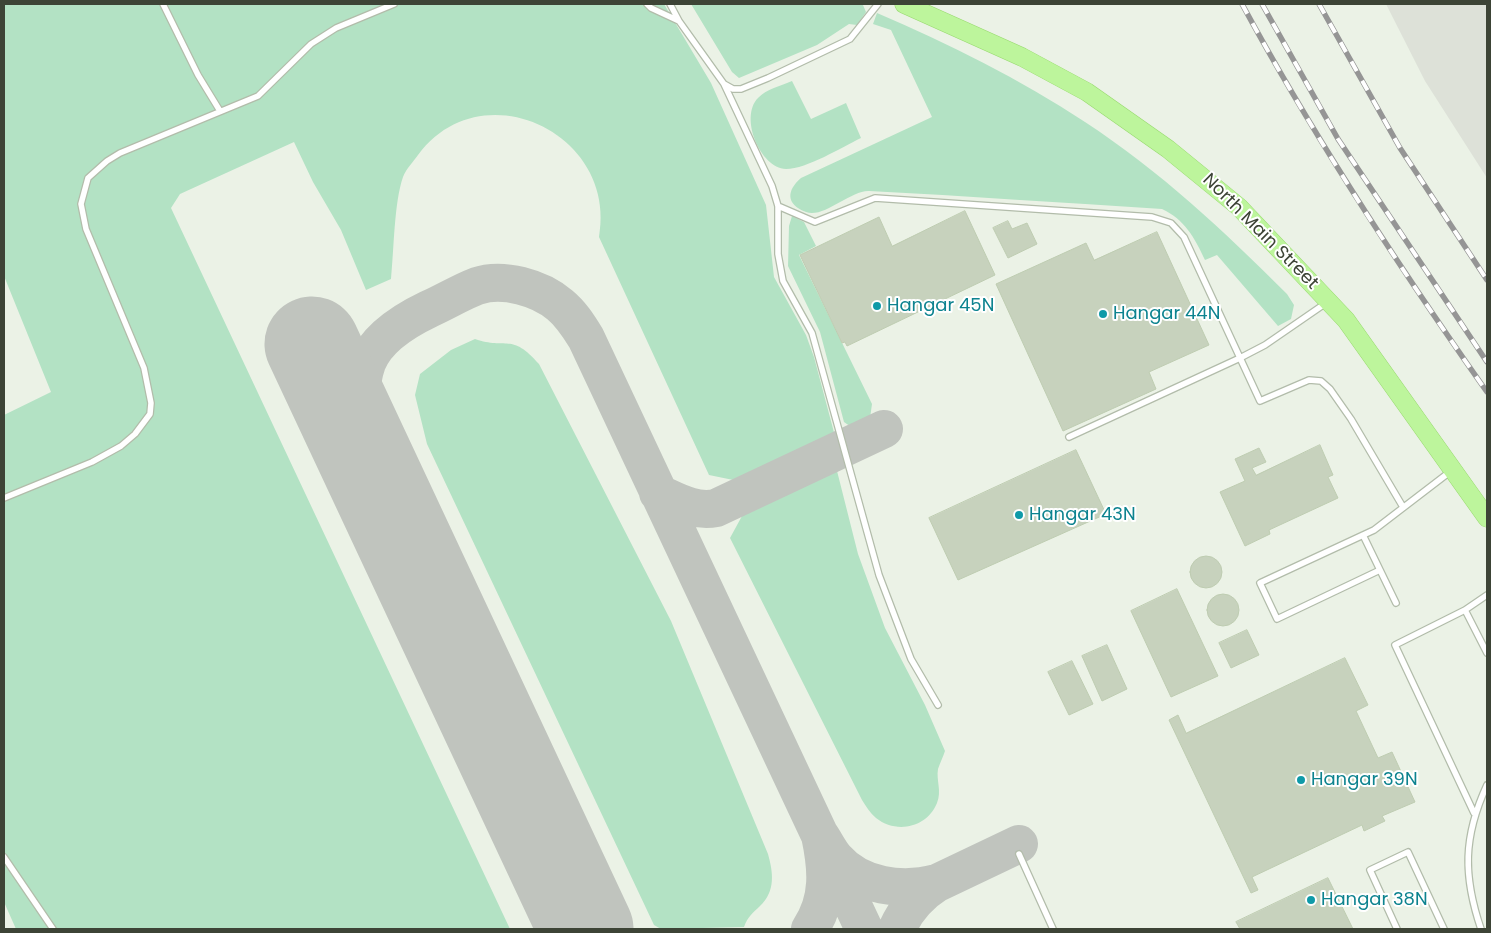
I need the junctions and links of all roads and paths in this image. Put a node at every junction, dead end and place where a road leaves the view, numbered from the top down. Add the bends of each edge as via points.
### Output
1 (164, 4) edge
2 (394, 4) edge
3 (647, 4) edge
4 (670, 4) edge
5 (878, 4) edge
6 (904, 4) edge
7 (679, 21) junction
8 (724, 84) junction
9 (220, 111) junction
10 (778, 206) junction
11 (1329, 302) junction
12 (1240, 358) junction
13 (1069, 437) dead end
14 (1453, 470) junction
15 (4, 498) edge
16 (1403, 507) junction
17 (1487, 518) edge
18 (1363, 535) junction
19 (1380, 570) junction
20 (1487, 595) edge
21 (1396, 603) dead end
22 (1465, 610) junction
23 (1487, 653) edge
24 (938, 705) dead end
25 (1487, 785) edge
26 (1474, 813) junction
27 (1019, 854) dead end
28 (4, 856) edge
29 (53, 929) edge
30 (1053, 929) edge
31 (1397, 929) edge
32 (1444, 929) edge
33 (1481, 929) edge

1 - 9 lane via 198,76
2 - 9 lane via 336,28 311,44 258,96
3 - 7 lane
4 - 7 lane
5 - 8 lane via 850,39 741,89
6 - 11 main road, North Main Street via 1022,57 1087,92 1152,137 1239,206
7 - 8 lane
8 - 10 lane via 772,186
9 - 15 lane via 107,160 88,178 82,195 86,229 144,368 150,414 136,434 121,446 92,462
10 - 12 lane via 815,222 875,198 1161,218 1171,223 1184,237
10 - 24 lane via 778,254 783,281 812,333 879,575 911,659
11 - 12 lane
11 - 14 main road, North Main Street via 1346,320
12 - 13 lane
12 - 16 lane via 1260,401 1309,380 1326,384 1346,411
14 - 16 lane
14 - 17 main road, North Main Street
16 - 18 lane
18 - 19 lane
18 - 19 lane via 1260,584 1277,619
19 - 21 lane
20 - 22 lane
22 - 23 lane
22 - 26 lane via 1395,645
25 - 26 lane
26 - 33 lane via 1468,845 1468,875
27 - 30 lane
28 - 29 lane
31 - 32 lane via 1370,870 1408,852

